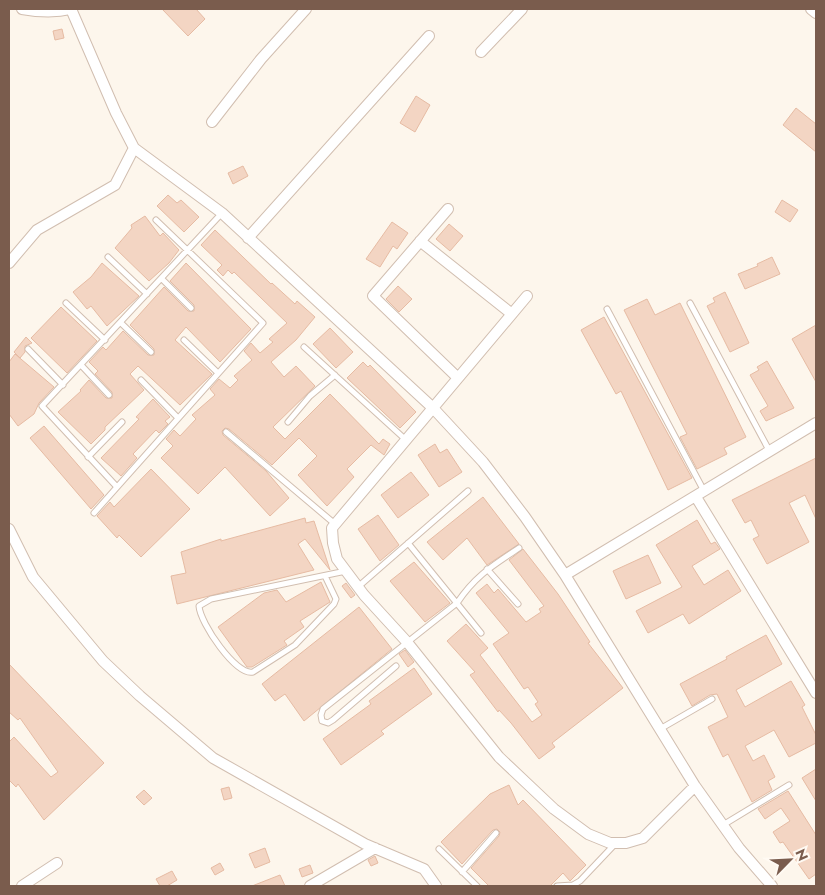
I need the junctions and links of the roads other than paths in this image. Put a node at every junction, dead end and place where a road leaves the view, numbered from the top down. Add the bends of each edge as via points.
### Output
1 (22, 9) edge
2 (71, 9) edge
3 (306, 9) edge
4 (522, 9) edge
5 (811, 9) edge
6 (816, 13) edge
7 (429, 36) dead end
8 (481, 52) dead end
9 (212, 122) dead end
10 (134, 148) junction
11 (448, 209) dead end
12 (222, 213) junction
13 (156, 220) dead end
14 (248, 238) junction
15 (420, 241) junction
16 (188, 250) junction
17 (108, 257) dead end
18 (9, 262) edge
19 (162, 279) junction
20 (147, 294) junction
21 (527, 296) dead end
22 (66, 302) dead end
23 (690, 303) dead end
24 (191, 308) dead end
25 (607, 309) dead end
26 (512, 314) junction
27 (121, 323) junction
28 (105, 340) junction
29 (184, 340) dead end
30 (304, 347) dead end
31 (28, 349) dead end
32 (151, 352) dead end
33 (81, 365) junction
34 (218, 373) junction
35 (335, 375) junction
36 (458, 378) junction
37 (141, 380) dead end
38 (63, 385) junction
39 (109, 395) dead end
40 (433, 408) junction
41 (178, 418) junction
42 (122, 422) dead end
43 (288, 422) dead end
44 (816, 423) edge
45 (226, 432) dead end
46 (406, 440) junction
47 (770, 452) junction
48 (88, 457) junction
49 (117, 487) junction
50 (468, 491) dead end
51 (701, 495) junction
52 (94, 513) dead end
53 (335, 524) junction
54 (9, 529) edge
55 (408, 543) junction
56 (519, 548) dead end
57 (487, 569) junction
58 (346, 572) junction
59 (565, 575) junction
60 (325, 576) junction
61 (359, 586) junction
62 (457, 603) junction
63 (518, 604) dead end
64 (481, 633) dead end
65 (408, 642) junction
66 (396, 666) dead end
67 (816, 693) edge
68 (712, 699) dead end
69 (660, 728) junction
70 (789, 785) dead end
71 (695, 786) junction
72 (722, 825) junction
73 (496, 833) dead end
74 (617, 843) junction
75 (375, 848) junction
76 (439, 849) dead end
77 (57, 863) dead end
78 (462, 872) junction
79 (22, 886) edge
80 (310, 886) edge
81 (436, 886) edge
82 (477, 886) edge
83 (557, 886) edge
84 (772, 886) edge

1 - 2 street via 44,12
2 - 10 street
3 - 9 street via 261,59
4 - 8 street
5 - 6 street
7 - 14 street
10 - 12 street
10 - 18 street via 114,185 37,230
11 - 15 street
12 - 14 street
12 - 16 lane
13 - 16 lane
14 - 40 street
15 - 26 street
15 - 36 street via 373,296
16 - 19 lane
16 - 34 lane via 262,323
17 - 20 lane
19 - 20 lane
19 - 24 lane
20 - 27 lane
21 - 26 street
22 - 28 lane
23 - 47 lane
25 - 51 lane
26 - 36 street
27 - 28 lane
27 - 32 lane
28 - 33 lane
29 - 34 lane
30 - 35 lane
31 - 38 lane
33 - 38 lane
33 - 39 lane
34 - 41 lane
35 - 43 lane via 310,396
35 - 46 lane
36 - 40 street
37 - 41 lane
38 - 48 lane via 42,406
40 - 46 street
40 - 59 street via 483,462
41 - 49 lane
42 - 48 lane
44 - 47 street
45 - 53 lane
46 - 53 street
47 - 51 street
48 - 49 lane
49 - 52 lane
50 - 55 lane
51 - 59 street
51 - 67 street
53 - 58 street via 332,528 333,543 337,559
54 - 75 street via 32,577 103,661 140,696 213,758
55 - 61 lane
55 - 62 lane
56 - 57 lane
57 - 62 lane via 470,584
57 - 63 lane
58 - 60 lane
58 - 61 street
59 - 69 street
60 - 60 lane via 336,599 334,604 295,644 253,672 239,668 209,632 202,618 199,606 211,599
61 - 65 street
62 - 64 lane
62 - 65 lane
65 - 66 lane via 323,709 322,721 328,723 333,720
65 - 74 street via 506,763 554,809 588,834
68 - 69 lane
69 - 71 street
70 - 72 lane
71 - 72 street
71 - 74 street via 643,838
72 - 84 street
73 - 78 lane
74 - 83 lane via 580,881
75 - 80 street
75 - 81 street via 424,868
76 - 78 lane
77 - 79 street
78 - 82 lane

